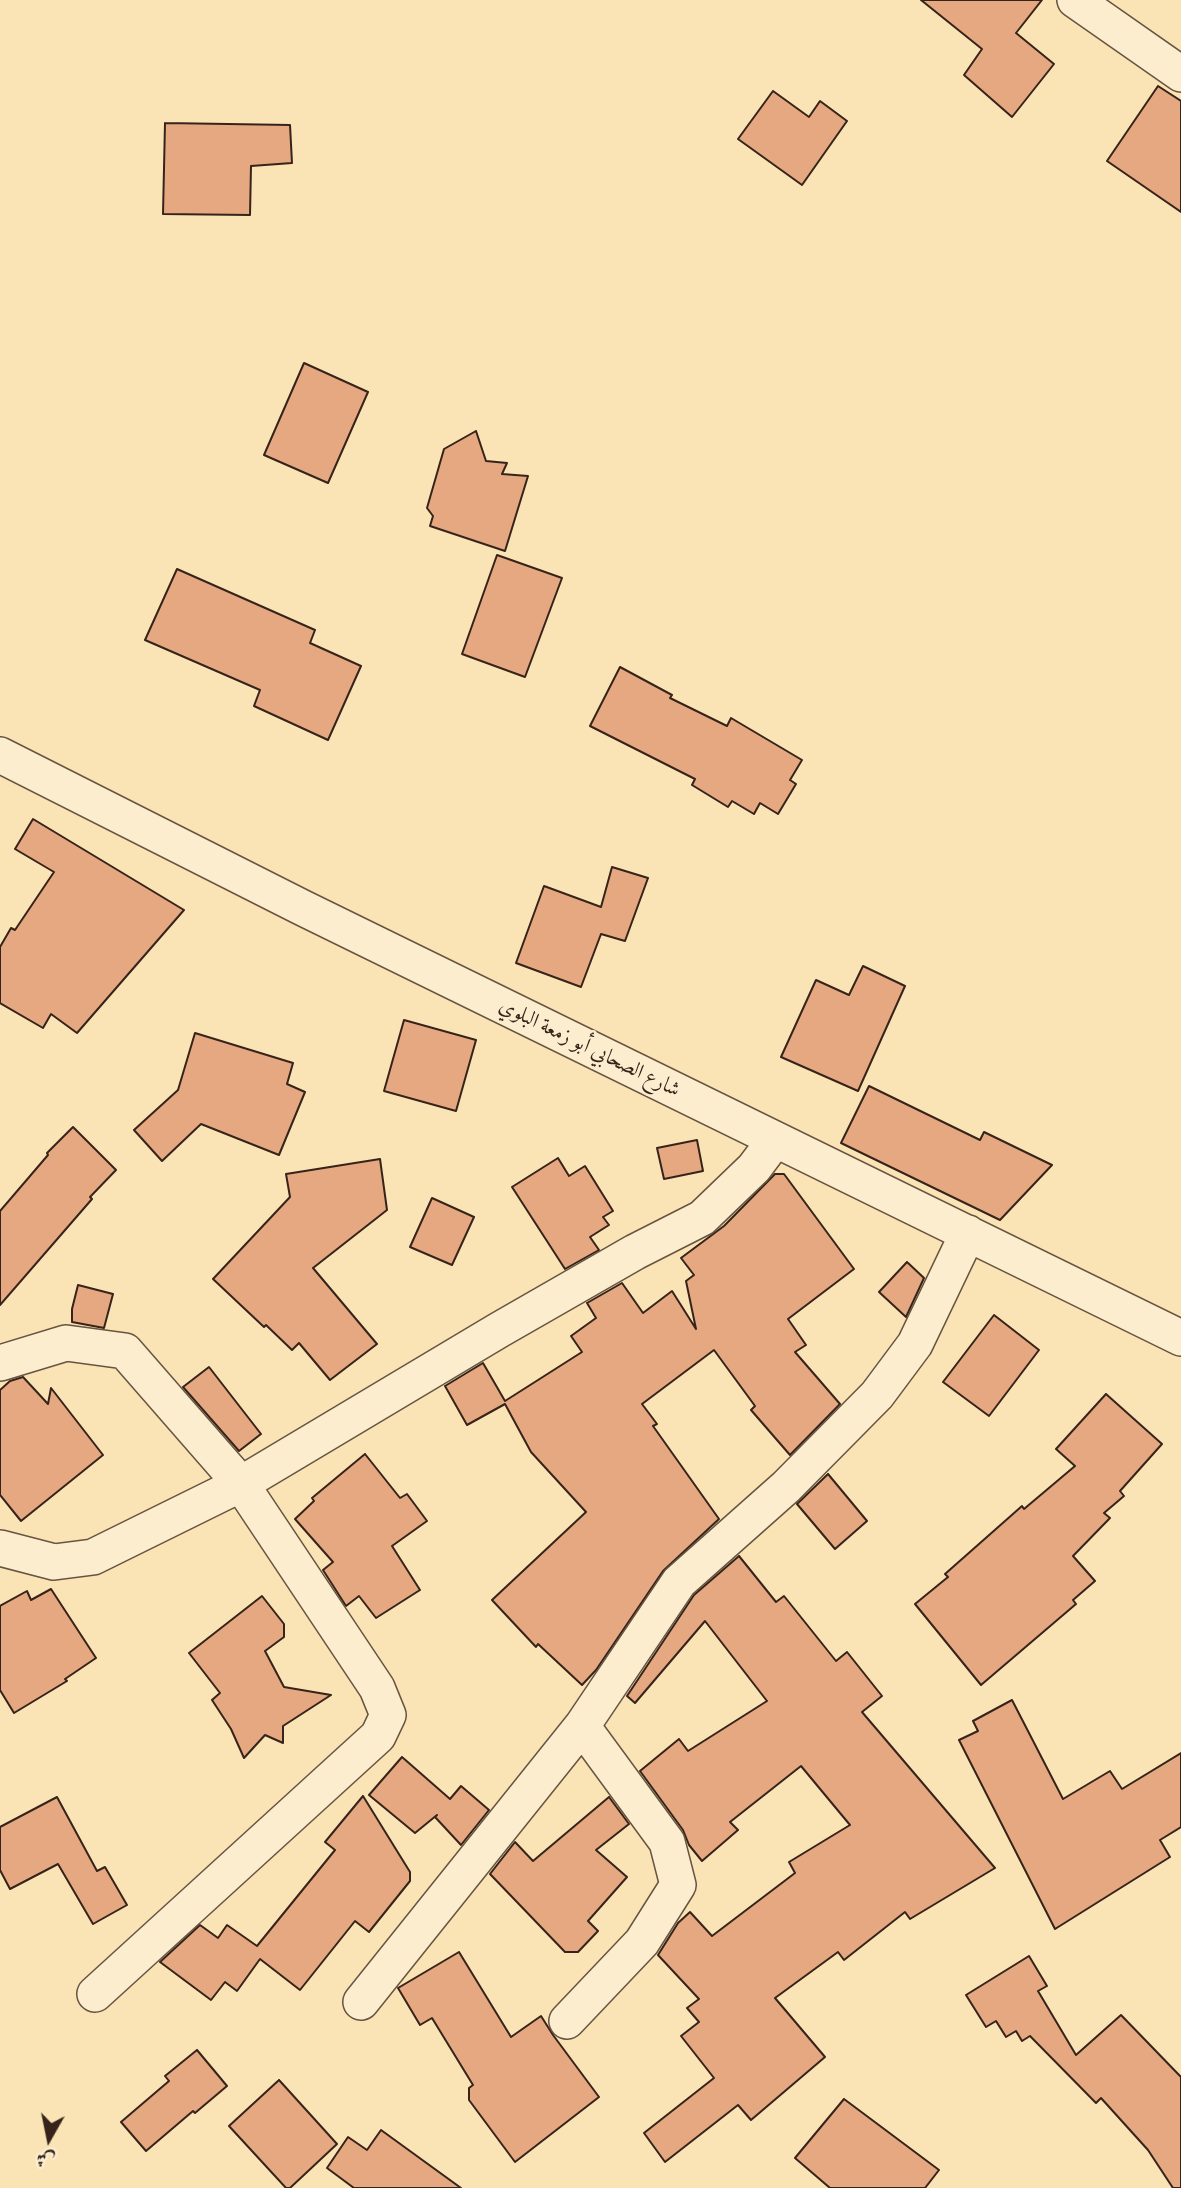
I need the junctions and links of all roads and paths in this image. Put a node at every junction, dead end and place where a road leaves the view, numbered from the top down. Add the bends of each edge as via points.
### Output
1 (1075, 0) edge
2 (1181, 74) edge
3 (0, 755) edge
4 (775, 1140) junction
5 (968, 1233) junction
6 (1181, 1338) edge
7 (0, 1363) edge
8 (241, 1484) junction
9 (0, 1548) edge
10 (582, 1727) junction
11 (95, 1994) dead end
12 (361, 2001) dead end
13 (567, 2021) dead end

1 - 2 street
3 - 4 street, شارع الصحابي أبو زمعة البلوي
4 - 5 street, شارع الصحابي أبو زمعة البلوي
4 - 8 street via 754,1168 702,1218 499,1330
5 - 6 street, شارع الصحابي أبو زمعة البلوي
5 - 10 street via 915,1344 877,1395 786,1487 680,1582
7 - 8 street via 66,1343 125,1351
8 - 9 street via 93,1557 54,1562
8 - 11 street via 377,1688 388,1715 378,1736
10 - 12 street
10 - 13 street via 667,1842 678,1885 642,1942

